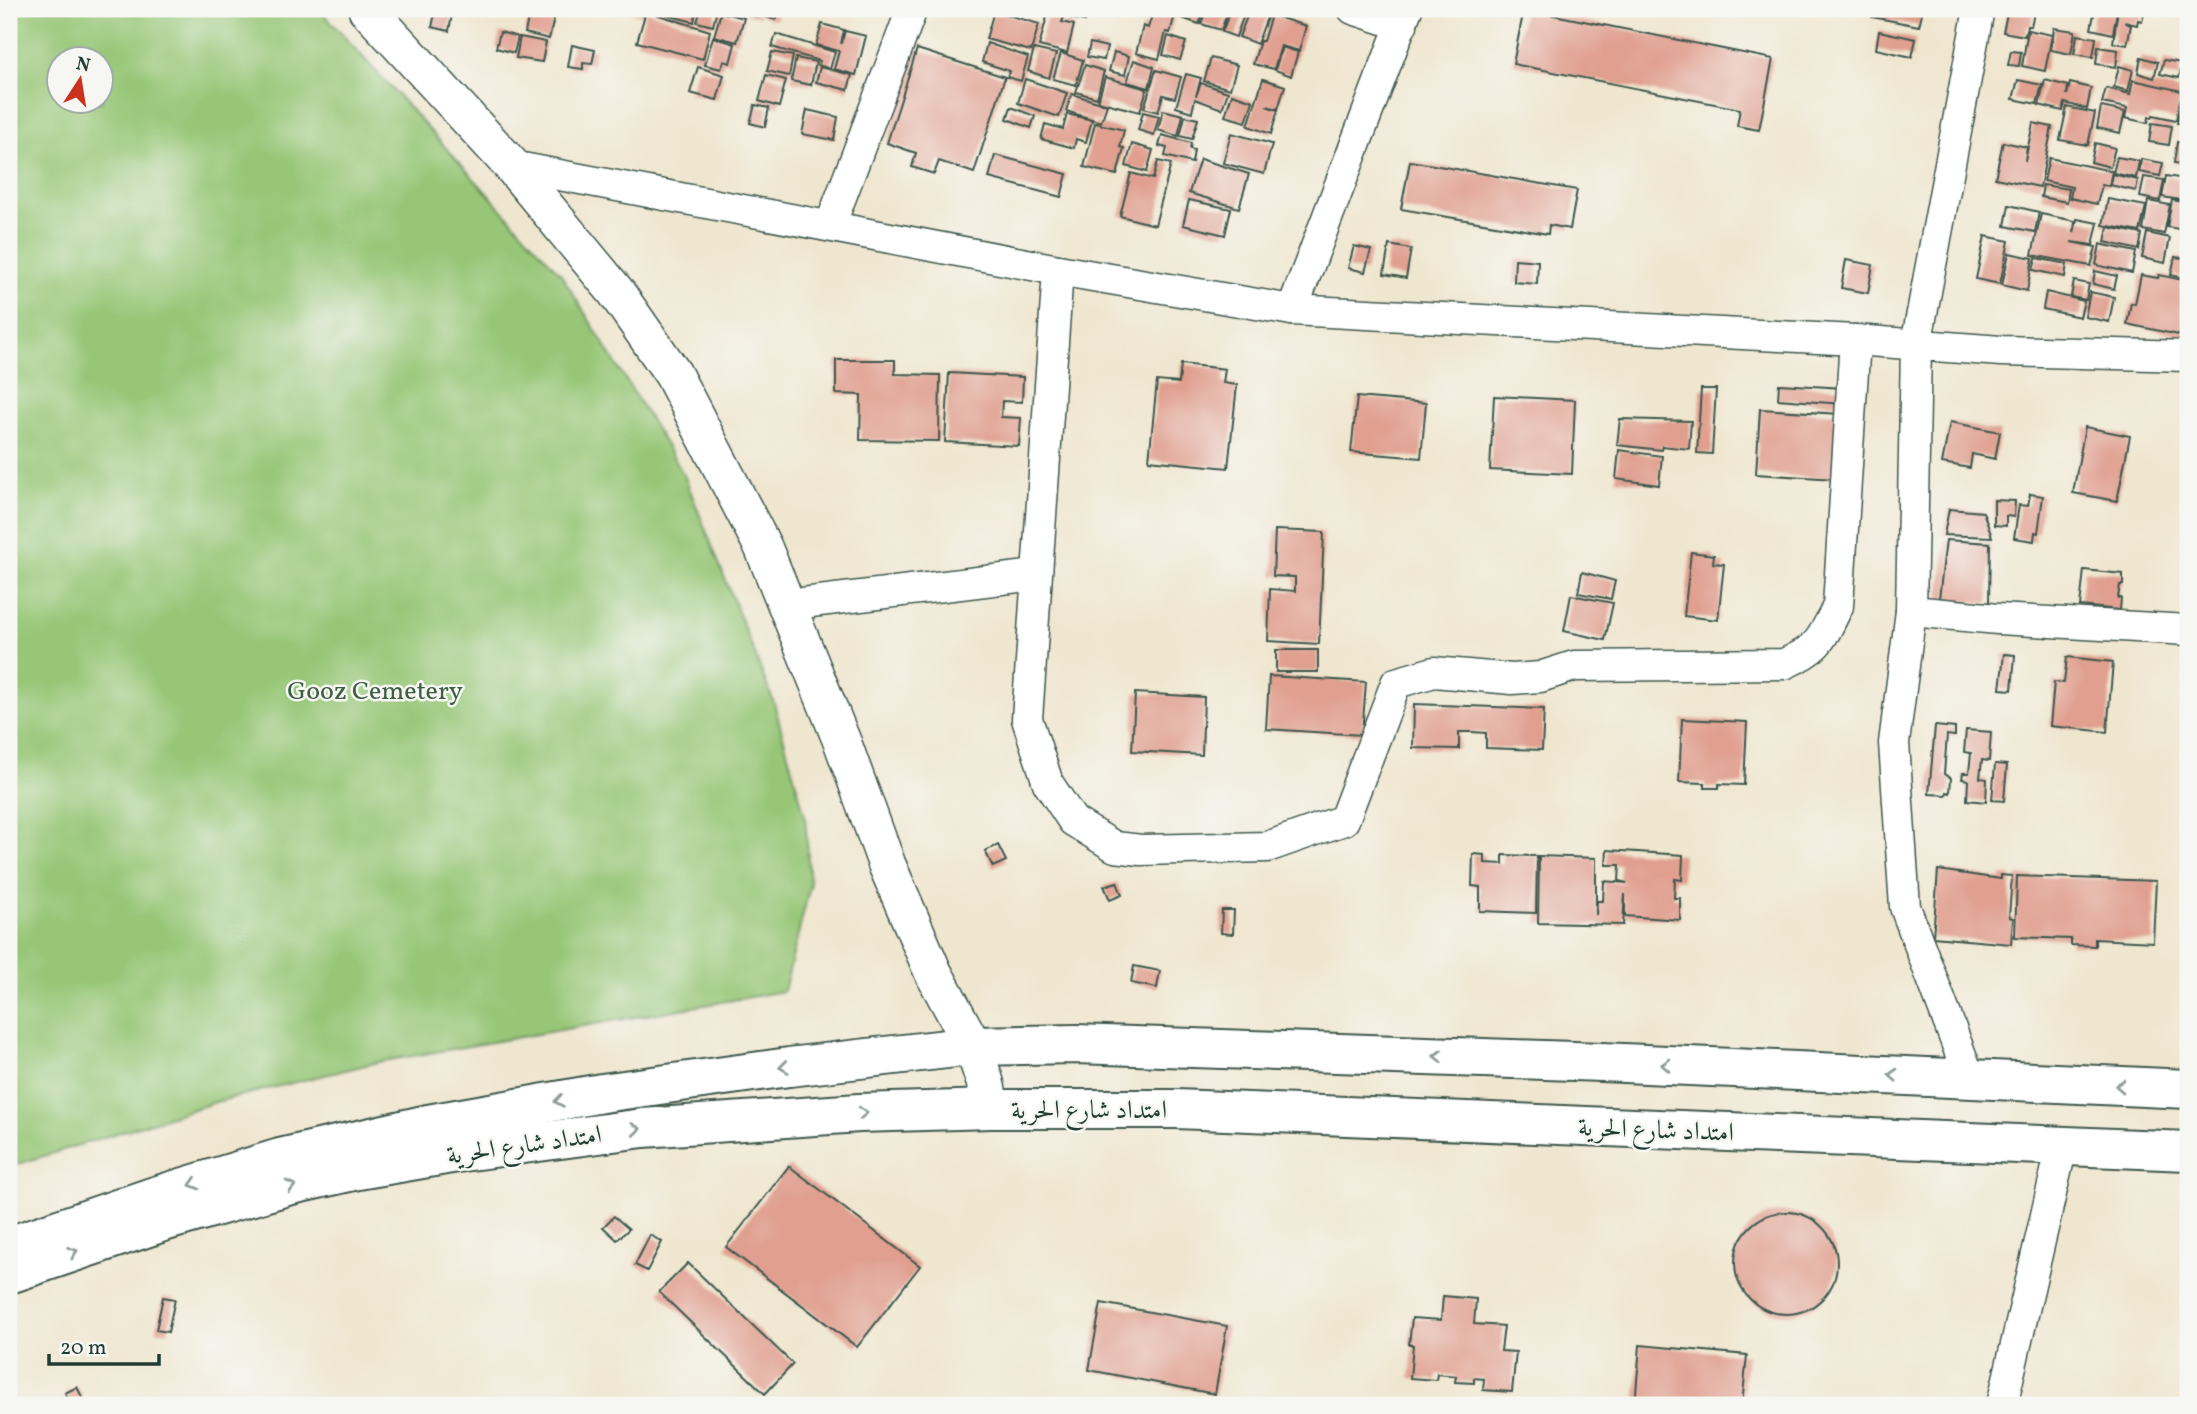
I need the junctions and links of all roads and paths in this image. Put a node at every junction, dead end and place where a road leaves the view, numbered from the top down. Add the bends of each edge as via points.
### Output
1 (367, 9) edge
2 (912, 9) edge
3 (1353, 9) edge
4 (1979, 9) edge
5 (1405, 17) edge
6 (512, 166) junction
7 (830, 226) junction
8 (1058, 270) junction
9 (1292, 310) junction
10 (1855, 340) junction
11 (1916, 345) junction
12 (2188, 356) edge
13 (1035, 575) junction
14 (786, 605) junction
15 (1911, 611) junction
16 (2188, 630) edge
17 (973, 1046) junction
18 (1970, 1079) junction
19 (2188, 1089) edge
20 (990, 1109) junction
21 (2062, 1146) junction
22 (2188, 1151) edge
23 (9, 1246) edge
24 (9, 1274) edge
25 (2002, 1405) edge

1 - 6 street
2 - 7 street
3 - 5 street
4 - 11 street
5 - 9 street
6 - 7 street
6 - 14 street via 615,292 673,374 763,547
7 - 8 street
8 - 9 street
8 - 13 street
9 - 10 street
10 - 11 street
10 - 13 street via 1838,606 1821,642 1784,664 1574,666 1540,677 1512,679 1434,672 1396,683 1344,820 1267,847 1115,847 1073,821 1048,783 1027,719
11 - 12 street
11 - 15 street
13 - 14 street
14 - 17 street via 887,866 933,972
15 - 16 street
15 - 18 street via 1894,743 1905,907
18 -> 17 main road via 1076,1044
17 - 20 street
17 -> 23 main road via 602,1093 428,1124 279,1158
19 -> 18 main road
20 - 21 main road, امتداد شارع الحرية via 1176,1108
24 -> 20 main road, امتداد شارع الحرية via 287,1186 463,1152 643,1128
21 - 22 main road, امتداد شارع الحرية
21 - 25 street

